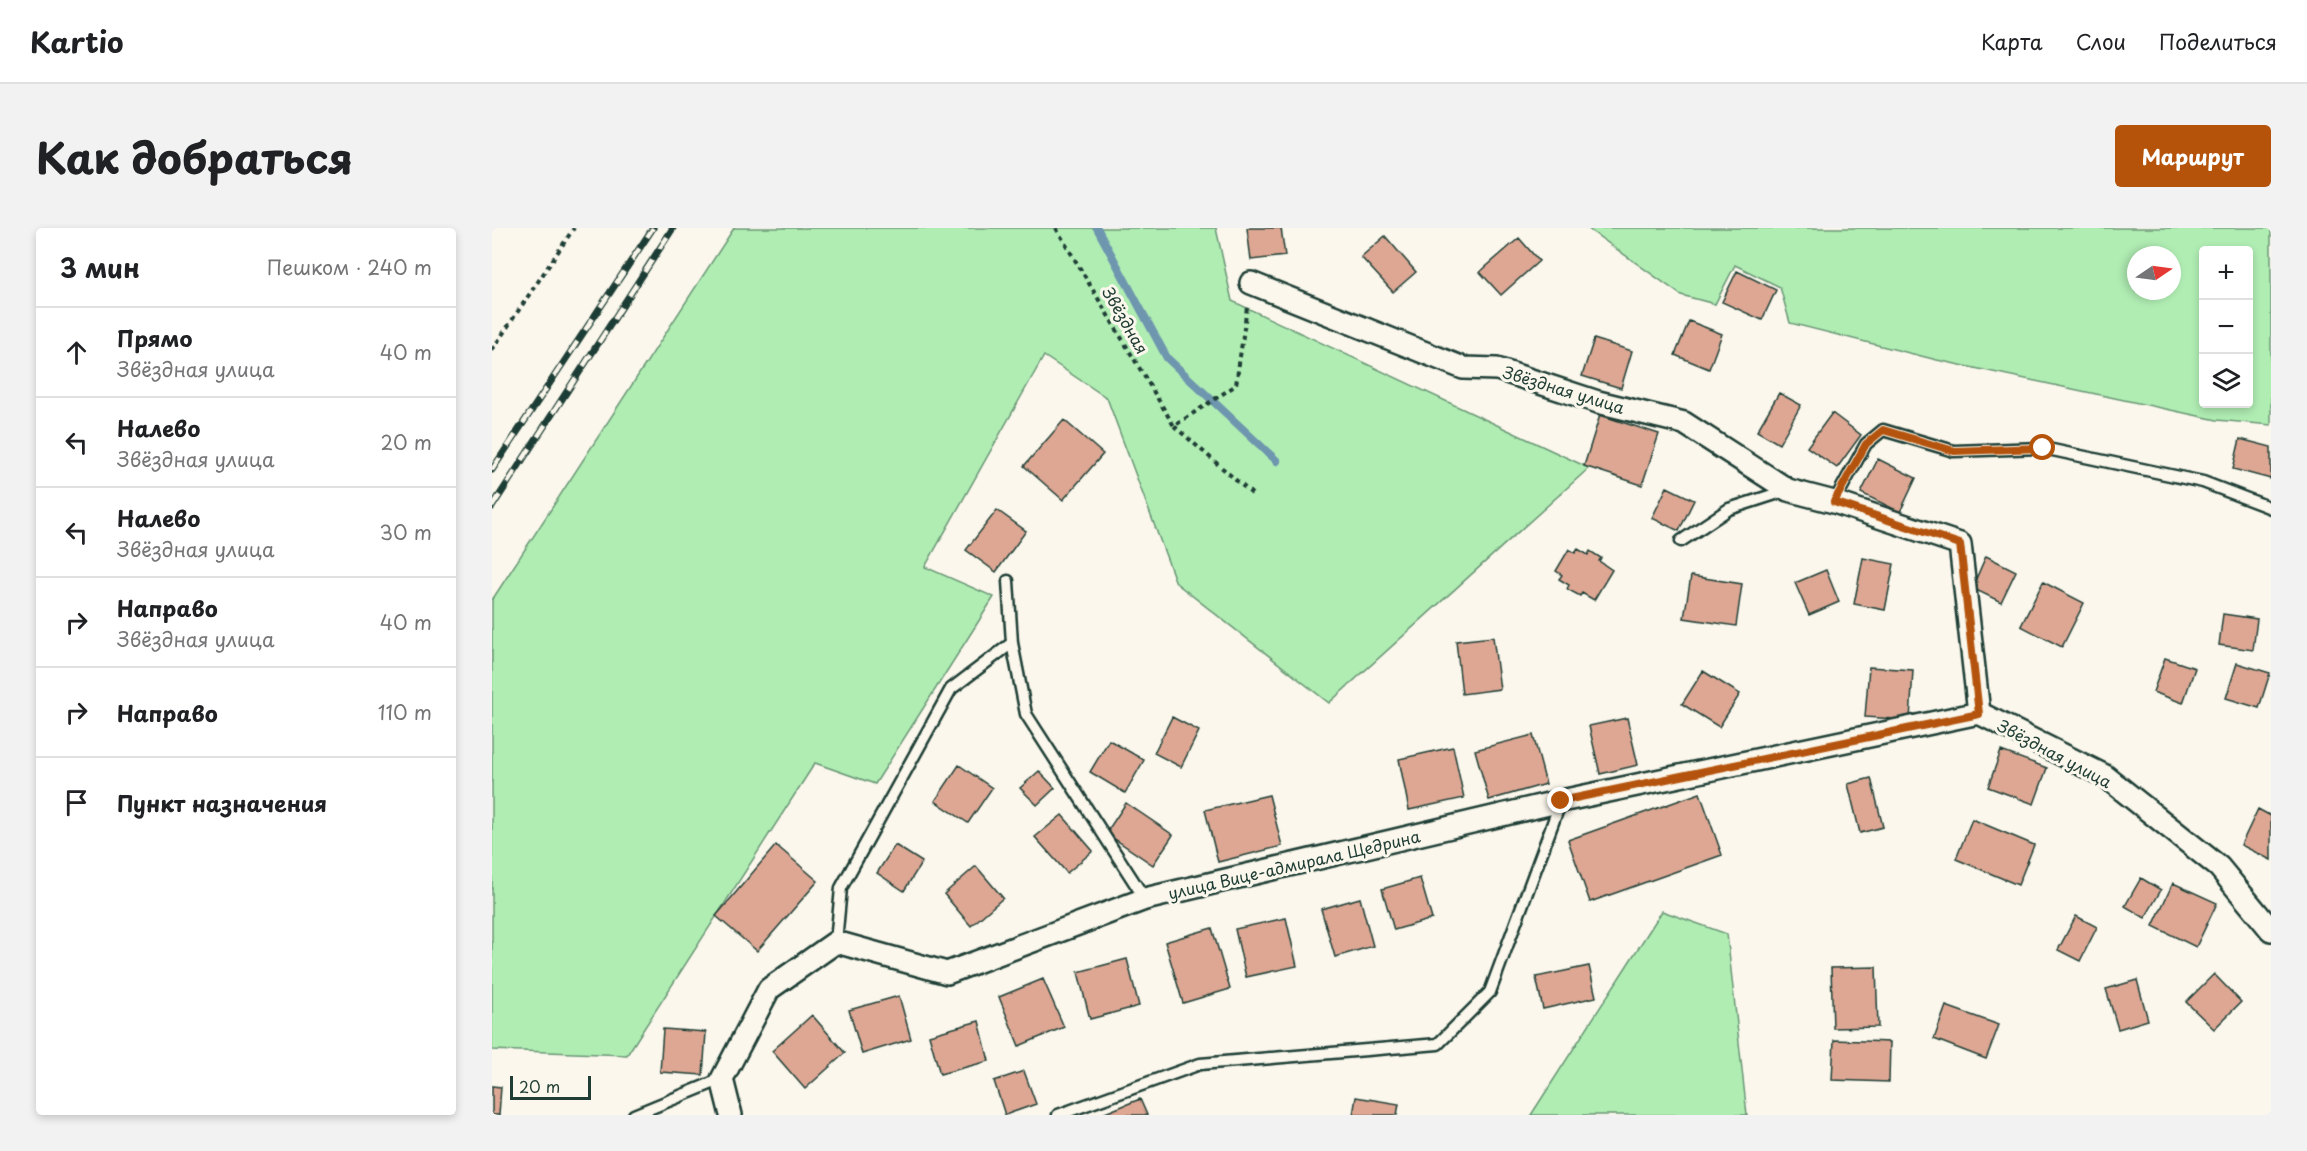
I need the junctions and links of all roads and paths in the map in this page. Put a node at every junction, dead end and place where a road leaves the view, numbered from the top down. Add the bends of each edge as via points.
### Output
1 (574, 228) edge
2 (1056, 228) edge
3 (1251, 283) joint
4 (492, 350) edge
5 (1174, 426) junction
6 (1788, 490) junction
7 (1252, 494) dead end
8 (1834, 502) junction
9 (2271, 508) edge
10 (1681, 541) dead end
11 (1008, 581) dead end
12 (1012, 643) junction
13 (1979, 714) junction
14 (1561, 801) junction
15 (1144, 899) junction
16 (2271, 930) edge
17 (836, 942) junction
18 (722, 1079) junction
19 (634, 1115) edge
20 (731, 1115) edge
21 (1058, 1115) edge

1 - 4 path
2 - 5 path, Звёздная
3 - 5 path via 1236,385
3 - 6 street, Звёздная улица via 1463,368 1497,369 1598,402 1684,423
5 - 7 path, Звёздная
6 - 8 street, Звёздная улица
6 - 10 lane via 1729,509
8 - 9 lane via 1866,444 1883,430 1954,451 2043,448 2203,482
8 - 13 street, Звёздная улица via 1960,544
11 - 12 lane
12 - 15 lane via 1026,714
12 - 17 lane via 951,689 841,888
13 - 14 street, улица Вице-адмирала Щедрина
13 - 16 street, Звёздная улица via 2105,776 2219,867
14 - 15 street, улица Вице-адмирала Щедрина
14 - 21 lane via 1490,992 1438,1044 1200,1064
15 - 17 street, улица Вице-адмирала Щедрина via 947,974
17 - 18 street via 769,990
18 - 19 lane
18 - 20 street

